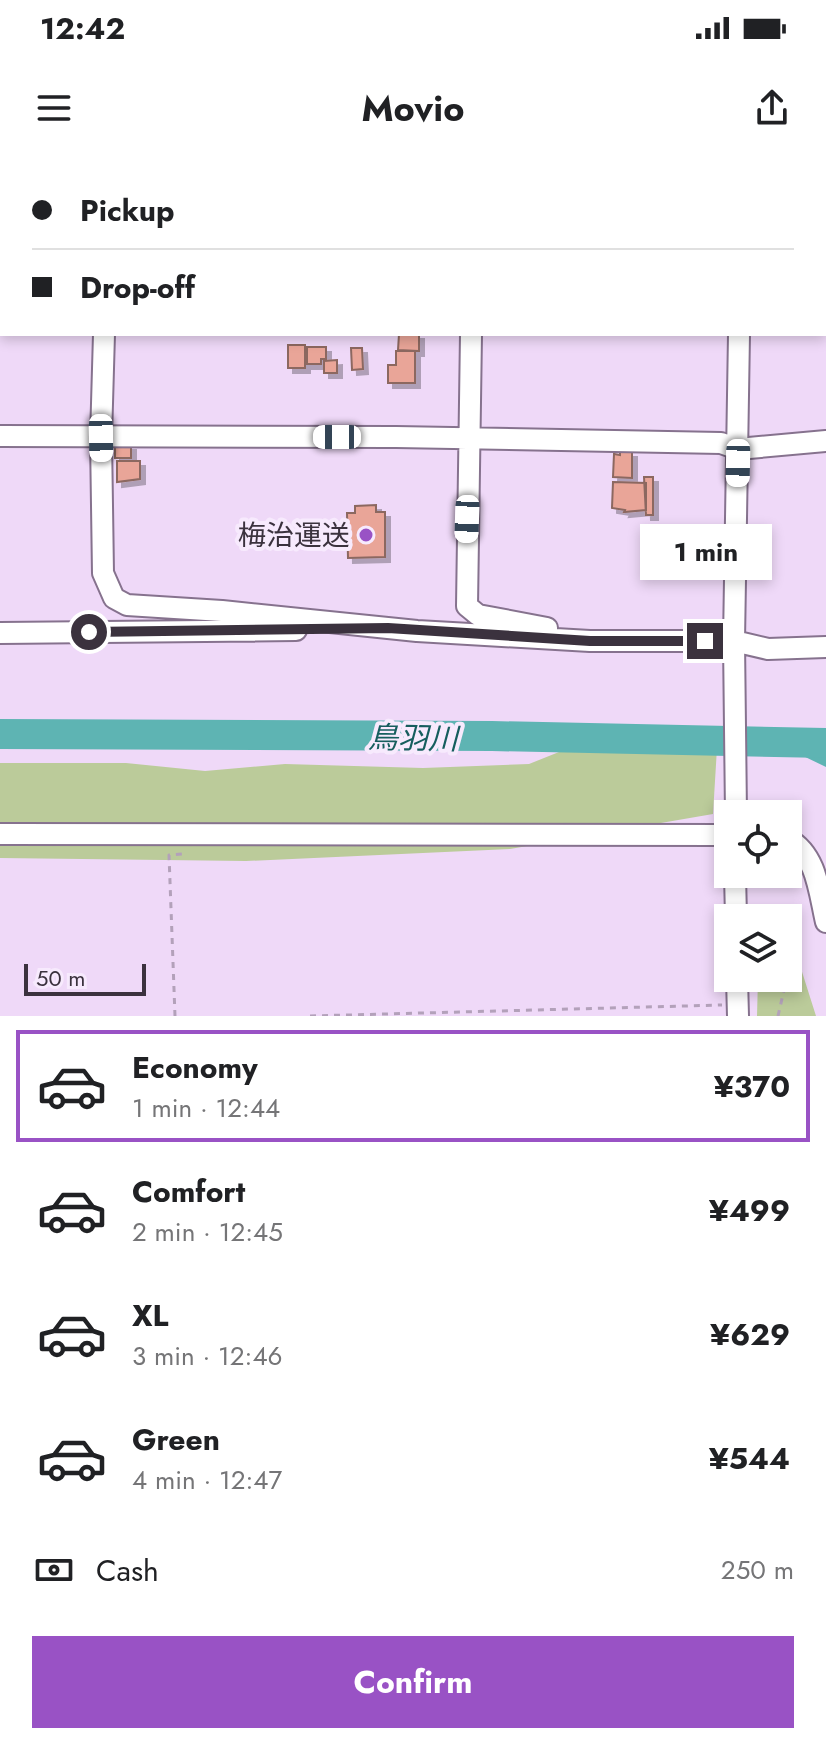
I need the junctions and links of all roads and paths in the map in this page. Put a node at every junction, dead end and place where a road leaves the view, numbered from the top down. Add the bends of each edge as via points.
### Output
1 (104, 336) edge
2 (471, 336) edge
3 (739, 336) edge
4 (0, 436) edge
5 (101, 438) junction
6 (470, 438) junction
7 (826, 441) edge
8 (738, 449) junction
9 (388, 628) junction
10 (0, 633) edge
11 (590, 641) junction
12 (826, 647) edge
13 (734, 648) junction
14 (736, 800) edge
15 (0, 834) edge
16 (714, 835) edge
17 (802, 850) edge
18 (184, 854) dead end
19 (826, 922) edge
20 (737, 992) edge
21 (784, 992) edge
22 (738, 1012) edge
23 (175, 1016) edge
24 (310, 1016) edge
25 (778, 1016) edge

1 - 5 street
2 - 6 street
3 - 8 street
4 - 5 street
5 - 6 street
5 - 9 street via 103,573 114,598 127,605
6 - 8 street via 721,443
6 - 11 street via 467,606 478,615
7 - 8 street
8 - 13 street
9 - 10 street
9 - 11 street
11 - 13 street
12 - 13 street
13 - 14 street
15 - 16 street
17 - 19 street via 810,859
18 - 23 path via 169,855
20 - 22 street
21 - 25 path
22 - 24 path via 720,1005

